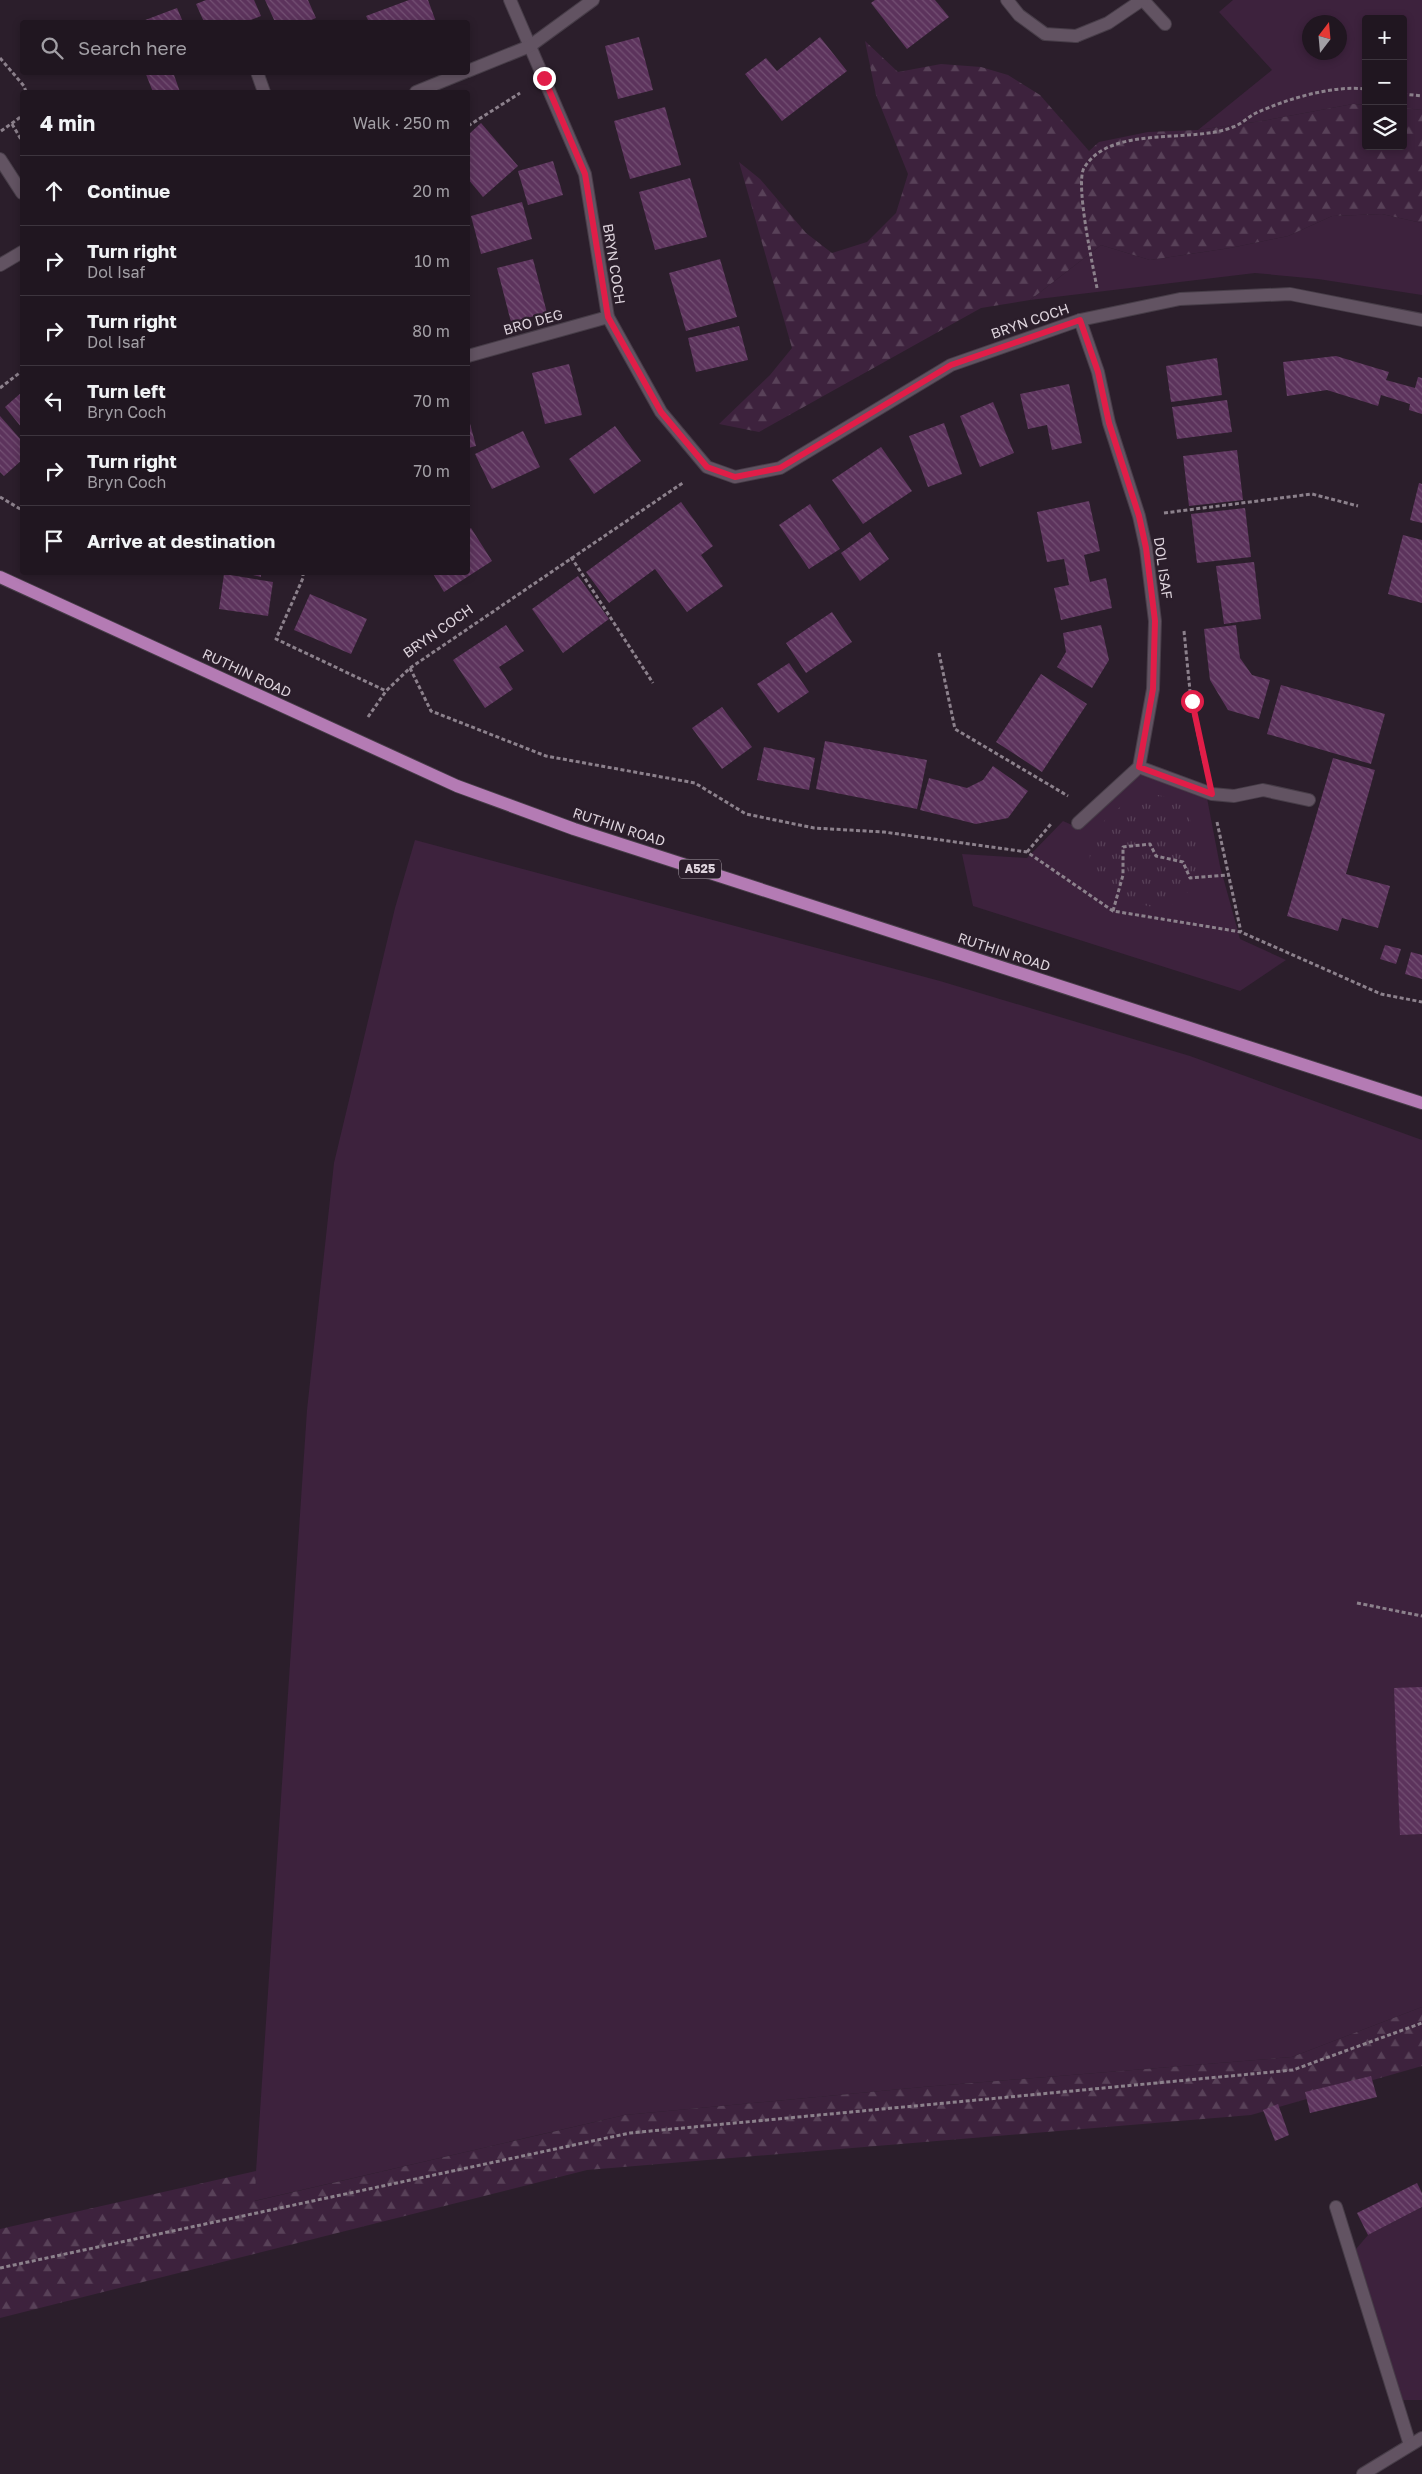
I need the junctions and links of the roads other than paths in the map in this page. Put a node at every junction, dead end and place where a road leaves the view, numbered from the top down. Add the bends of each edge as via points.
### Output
1 (510, 0) edge
2 (593, 0) edge
3 (1007, 0) edge
4 (1142, 0) edge
5 (1165, 24) dead end
6 (530, 46) junction
7 (470, 70) edge
8 (257, 75) edge
9 (458, 75) edge
10 (263, 90) edge
11 (421, 90) edge
12 (0, 159) edge
13 (20, 190) edge
14 (20, 253) edge
15 (0, 265) edge
16 (608, 317) junction
17 (1080, 320) junction
18 (1422, 320) edge
19 (470, 355) edge
20 (0, 577) edge
21 (1139, 767) junction
22 (1309, 800) dead end
23 (1078, 823) dead end
24 (1422, 1103) edge
25 (1336, 2207) dead end
26 (1422, 2438) edge
27 (1410, 2445) junction
28 (1363, 2474) edge

1 - 6 street, BRYN COCH
2 - 6 street
3 - 4 street via 1019,15 1045,34 1076,36 1108,23
4 - 5 street
6 - 7 street
6 - 16 street, BRYN COCH via 585,174
8 - 10 street
9 - 11 street
12 - 13 street
14 - 15 street
16 - 17 street, BRYN COCH via 661,412 707,467 735,477 780,468 951,365
16 - 19 street, BRO DEG
17 - 18 street, BRYN COCH via 1180,300 1290,294
17 - 21 street, DOL ISAF via 1098,372 1109,423 1146,548 1155,621 1153,689
20 - 24 main road, RUTHIN ROAD / A525 via 457,786 574,829
21 - 22 street via 1212,794 1234,796 1263,790
21 - 23 street
25 - 27 street
26 - 27 street
27 - 28 street

